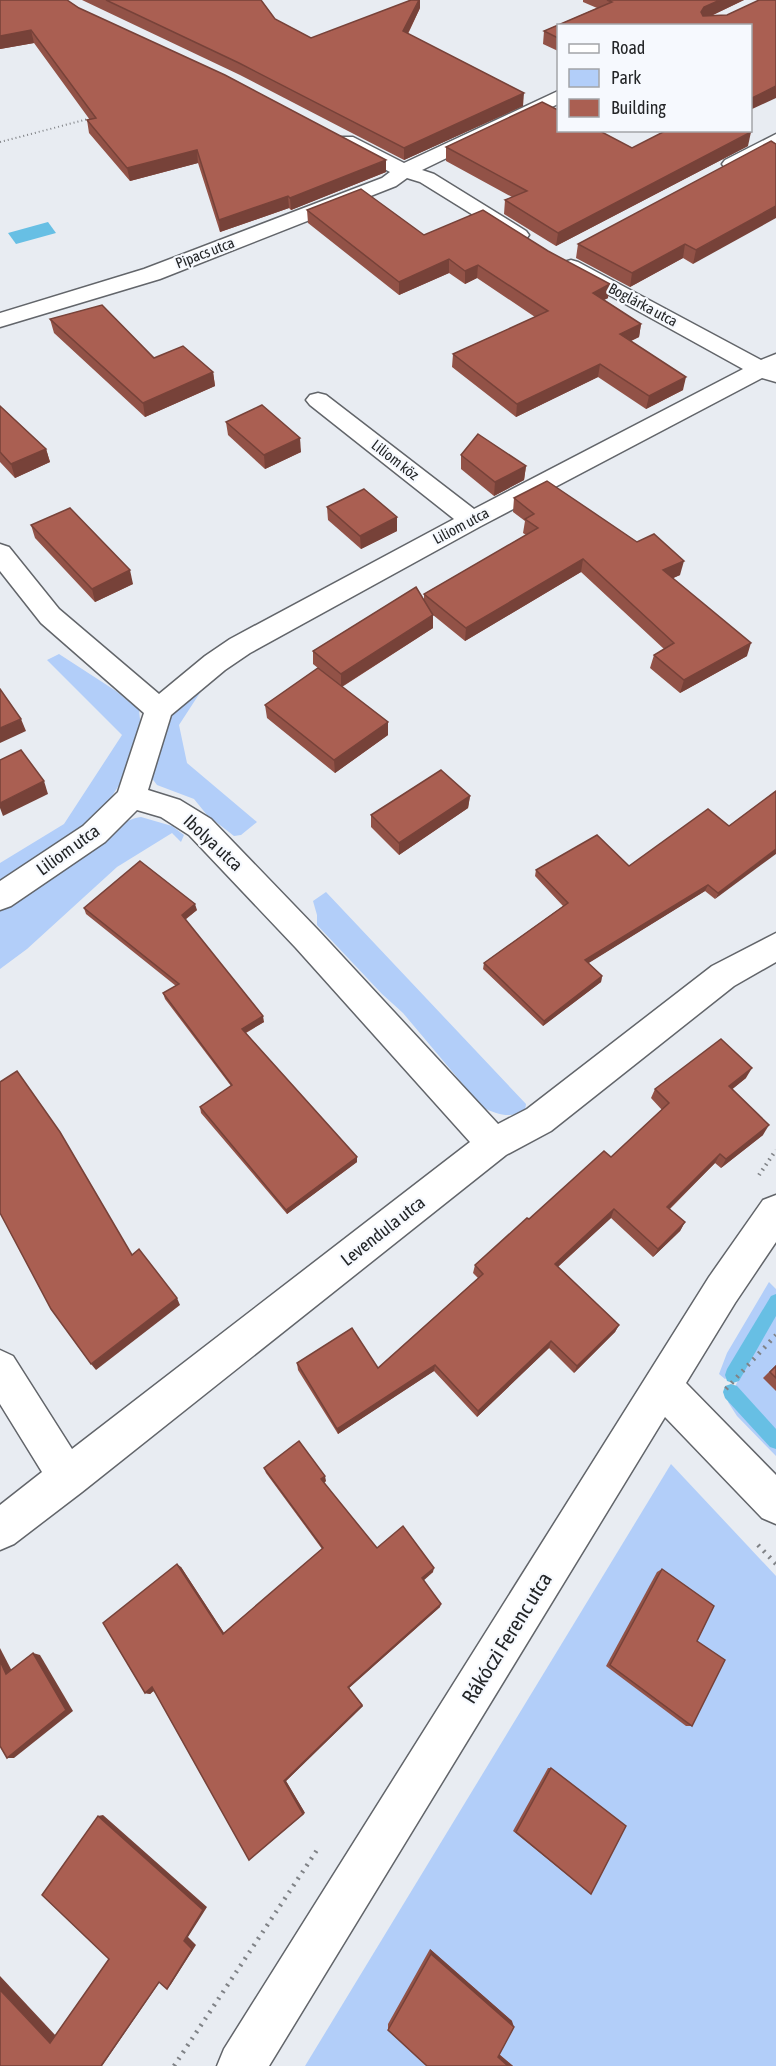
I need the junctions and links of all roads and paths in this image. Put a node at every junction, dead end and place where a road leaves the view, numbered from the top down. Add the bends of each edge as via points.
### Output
1 (557, 97) edge
2 (100, 116) edge
3 (325, 130) edge
4 (776, 140) edge
5 (0, 142) edge
6 (404, 171) junction
7 (716, 173) edge
8 (536, 246) edge
9 (575, 248) dead end
10 (0, 320) edge
11 (771, 368) edge
12 (318, 400) dead end
13 (472, 520) junction
14 (0, 553) edge
15 (159, 710) junction
16 (131, 797) junction
17 (0, 897) edge
18 (776, 946) edge
19 (494, 1144) junction
20 (776, 1212) edge
21 (0, 1369) edge
22 (663, 1387) junction
23 (68, 1478) junction
24 (776, 1504) edge
25 (0, 1530) edge
26 (242, 2066) edge

1 - 6 street, Pipacs utca
2 - 5 path
3 - 6 street
4 - 7 street
6 - 8 street via 427,178
6 - 10 street, Pipacs utca via 389,182 152,274
9 - 11 street, Boglárka utca via 555,258
11 - 13 street, Liliom utca
12 - 13 street, Liliom köz
13 - 15 street, Liliom utca via 240,646
14 - 15 street via 50,616
15 - 16 street
16 - 17 street, Liliom utca via 94,834
16 - 19 street, Ibolya utca via 170,808 200,826
18 - 19 street, Levendula utca via 723,976 539,1120
19 - 23 street, Levendula utca
20 - 22 street, Rákóczi Ferenc utca via 722,1290
21 - 23 street
22 - 24 street
22 - 26 street, Rákóczi Ferenc utca
23 - 25 street, Levendula utca

